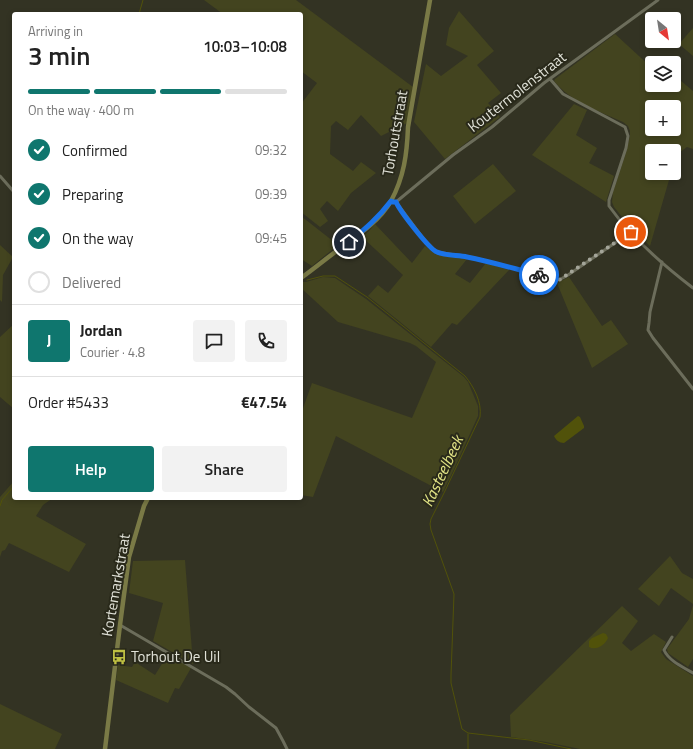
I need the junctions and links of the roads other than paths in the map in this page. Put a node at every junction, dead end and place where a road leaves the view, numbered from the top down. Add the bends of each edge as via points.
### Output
1 (430, 0) edge
2 (658, 0) edge
3 (550, 79) junction
4 (0, 176) edge
5 (12, 190) edge
6 (391, 201) junction
7 (396, 202) junction
8 (631, 232) junction
9 (662, 262) junction
10 (303, 277) edge
11 (693, 288) edge
12 (693, 389) edge
13 (147, 500) edge
14 (120, 625) junction
15 (672, 637) dead end
16 (693, 673) edge
17 (106, 749) edge
18 (287, 749) edge

1 - 6 street, Torhoutstraat via 408,127 408,147 402,174
2 - 3 street, Koutermolenstraat
3 - 7 street, Koutermolenstraat
3 - 8 street via 563,94 625,127 628,136 626,148 609,200 613,211
4 - 5 street
6 - 7 street
6 - 10 street, Torhoutstraat via 369,226
7 - 8 street via 425,241 437,252 474,258 559,280
8 - 9 street
9 - 11 street
9 - 12 street via 648,330
13 - 14 street, Kortemarkstraat via 129,557
14 - 17 street, Kortemarkstraat
14 - 18 street via 230,690 276,728
15 - 16 street via 664,650 666,654

